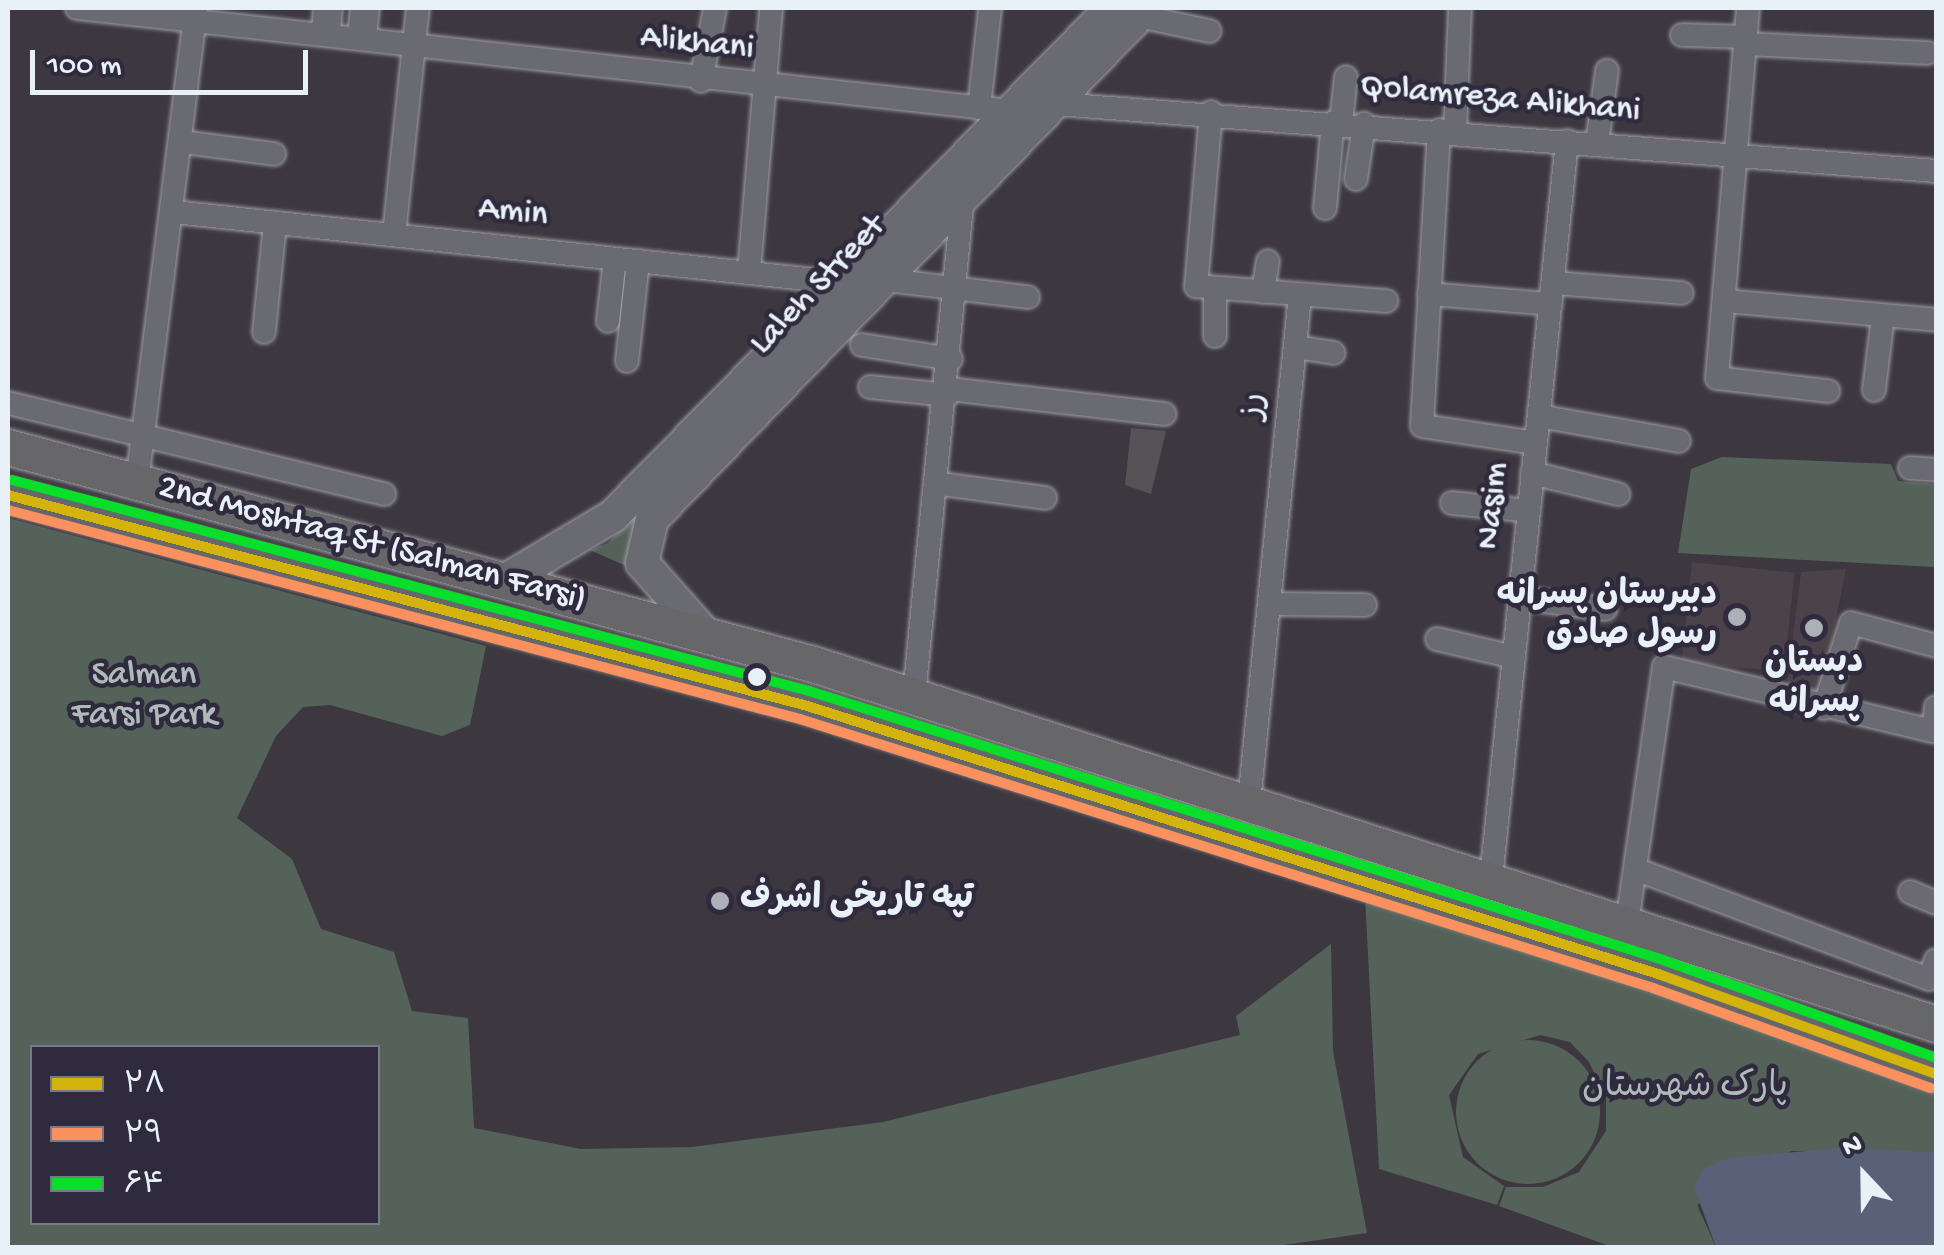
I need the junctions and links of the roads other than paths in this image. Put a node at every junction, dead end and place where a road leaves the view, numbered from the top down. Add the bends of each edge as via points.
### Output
1 (77, 8) edge
2 (364, 8) edge
3 (418, 8) edge
4 (715, 8) edge
5 (771, 8) edge
6 (990, 8) edge
7 (1460, 8) edge
8 (1748, 8) edge
9 (195, 14) edge
10 (275, 17) edge
11 (327, 19) edge
12 (1122, 19) edge
13 (1209, 31) dead end
14 (1682, 34) dead end
15 (362, 36) junction
16 (1746, 40) junction
17 (413, 43) junction
18 (1928, 53) dead end
19 (1606, 71) dead end
20 (1346, 77) dead end
21 (701, 81) junction
22 (769, 86) junction
23 (1057, 104) junction
24 (995, 110) junction
25 (1211, 112) junction
26 (1346, 123) junction
27 (1447, 131) junction
28 (1567, 140) junction
29 (183, 142) junction
30 (1597, 143) junction
31 (274, 154) dead end
32 (1740, 154) junction
33 (1936, 170) edge
34 (1356, 180) dead end
35 (963, 192) junction
36 (1326, 208) dead end
37 (174, 212) junction
38 (276, 223) junction
39 (394, 236) junction
40 (627, 260) junction
41 (1268, 262) dead end
42 (749, 272) junction
43 (894, 281) dead end
44 (844, 282) junction
45 (956, 288) junction
46 (1215, 288) junction
47 (1263, 292) junction
48 (1552, 293) junction
49 (1682, 293) dead end
50 (1429, 294) junction
51 (1300, 295) junction
52 (1028, 297) dead end
53 (1386, 301) dead end
54 (1724, 301) junction
55 (1883, 317) junction
56 (1936, 320) edge
57 (608, 321) dead end
58 (264, 332) dead end
59 (1214, 336) dead end
60 (862, 345) dead end
61 (1296, 347) junction
62 (1334, 353) dead end
63 (951, 358) junction
64 (627, 361) dead end
65 (870, 387) dead end
66 (1828, 390) dead end
67 (1874, 390) dead end
68 (948, 392) junction
69 (8, 404) edge
70 (1164, 414) dead end
71 (1538, 416) junction
72 (144, 437) junction
73 (1679, 442) dead end
74 (1536, 443) junction
75 (704, 444) junction
76 (8, 446) edge
77 (1910, 468) dead end
78 (1936, 470) edge
79 (1532, 474) junction
80 (137, 482) junction
81 (942, 484) junction
82 (384, 494) dead end
83 (1618, 494) dead end
84 (8, 495) edge
85 (1046, 498) dead end
86 (1452, 503) dead end
87 (1529, 511) junction
88 (504, 581) junction
89 (1520, 598) junction
90 (1271, 604) junction
91 (1365, 606) dead end
92 (1604, 609) dead end
93 (706, 635) junction
94 (1437, 639) dead end
95 (1936, 646) edge
96 (1514, 656) junction
97 (914, 696) junction
98 (1936, 707) edge
99 (1824, 708) junction
100 (1249, 802) junction
101 (1635, 869) junction
102 (1491, 879) junction
103 (1910, 892) dead end
104 (1936, 903) edge
105 (1628, 922) junction
106 (1936, 960) edge
107 (1936, 1024) edge
108 (1936, 1074) edge

1 - 9 street, Alikhani
2 - 15 street
3 - 17 street
4 - 21 street
5 - 22 street
6 - 24 street
7 - 27 street
8 - 16 street
9 - 10 street, Alikhani
9 - 29 street
10 - 11 street, Alikhani
11 - 15 street, Alikhani
12 - 13 street
12 - 23 main road, Laleh Street
12 - 24 main road, Laleh Street
14 - 16 street
15 - 17 street, Alikhani
16 - 18 street
16 - 32 street
17 - 21 street, Alikhani
17 - 39 street
19 - 30 street
20 - 26 street
21 - 22 street, Alikhani
22 - 24 street, Alikhani
22 - 42 street
23 - 25 street, Qolamreza Alikhani
23 - 35 main road, Laleh Street
24 - 44 main road, Laleh Street
25 - 26 street, Qolamreza Alikhani
25 - 46 street via 1196,286
26 - 27 street, Qolamreza Alikhani
26 - 34 street
26 - 36 street
27 - 28 street, Qolamreza Alikhani
27 - 50 street
28 - 30 street, Qolamreza Alikhani
28 - 48 street, Nasim
29 - 31 street
29 - 37 street
30 - 32 street, Qolamreza Alikhani
32 - 33 street, Qolamreza Alikhani
32 - 54 street
35 - 45 street
35 - 75 main road, Laleh Street
37 - 38 street, Amin
37 - 72 street
38 - 39 street, Amin
38 - 58 street
39 - 40 street, Amin
40 - 42 street, Amin
40 - 57 street
40 - 64 street
41 - 47 street
42 - 44 street, Amin
43 - 45 street
44 - 75 main road, Laleh Street
45 - 52 street
45 - 63 street
46 - 47 street
46 - 59 street
47 - 51 street
48 - 49 street
48 - 50 street
48 - 71 street, Nasim
50 - 74 street via 1422,426
51 - 53 street
51 - 61 street, رز
54 - 55 street
54 - 66 street via 1716,378
55 - 56 street
55 - 67 street
60 - 63 street
61 - 62 street
61 - 90 street, رز
63 - 68 street
65 - 68 street
68 - 70 street
68 - 81 street
69 - 72 street
71 - 73 street
71 - 74 street, Nasim
72 - 80 street
72 - 82 street
74 - 79 street, Nasim
75 - 88 main road, Laleh Street via 613,516
75 - 93 main road, Laleh Street via 652,519 642,545 649,575
76 - 80 main road, 2nd Moshtaq St (Salman Farsi)
77 - 78 street
79 - 83 street
79 - 87 street, Nasim
80 - 88 main road, 2nd Moshtaq St (Salman Farsi)
81 - 85 street
81 - 97 street
84 - 108 main road, 2nd Moshtaq St (Salman Farsi) via 804,705 1658,974
86 - 87 street
87 - 89 street, Nasim
88 - 93 main road, 2nd Moshtaq St (Salman Farsi)
89 - 92 street
89 - 96 street, Nasim
90 - 91 street
90 - 100 street, رز
93 - 97 main road, 2nd Moshtaq St (Salman Farsi)
94 - 96 street
95 - 99 street via 1850,623
96 - 102 street, Nasim
97 - 100 main road, 2nd Moshtaq St (Salman Farsi)
98 - 99 street via 1933,731
99 - 101 street via 1664,666
100 - 102 main road, 2nd Moshtaq St (Salman Farsi)
101 - 105 street
101 - 106 street via 1930,980
102 - 105 main road, 2nd Moshtaq St (Salman Farsi)
103 - 104 street
105 - 107 main road, 2nd Moshtaq St (Salman Farsi)

